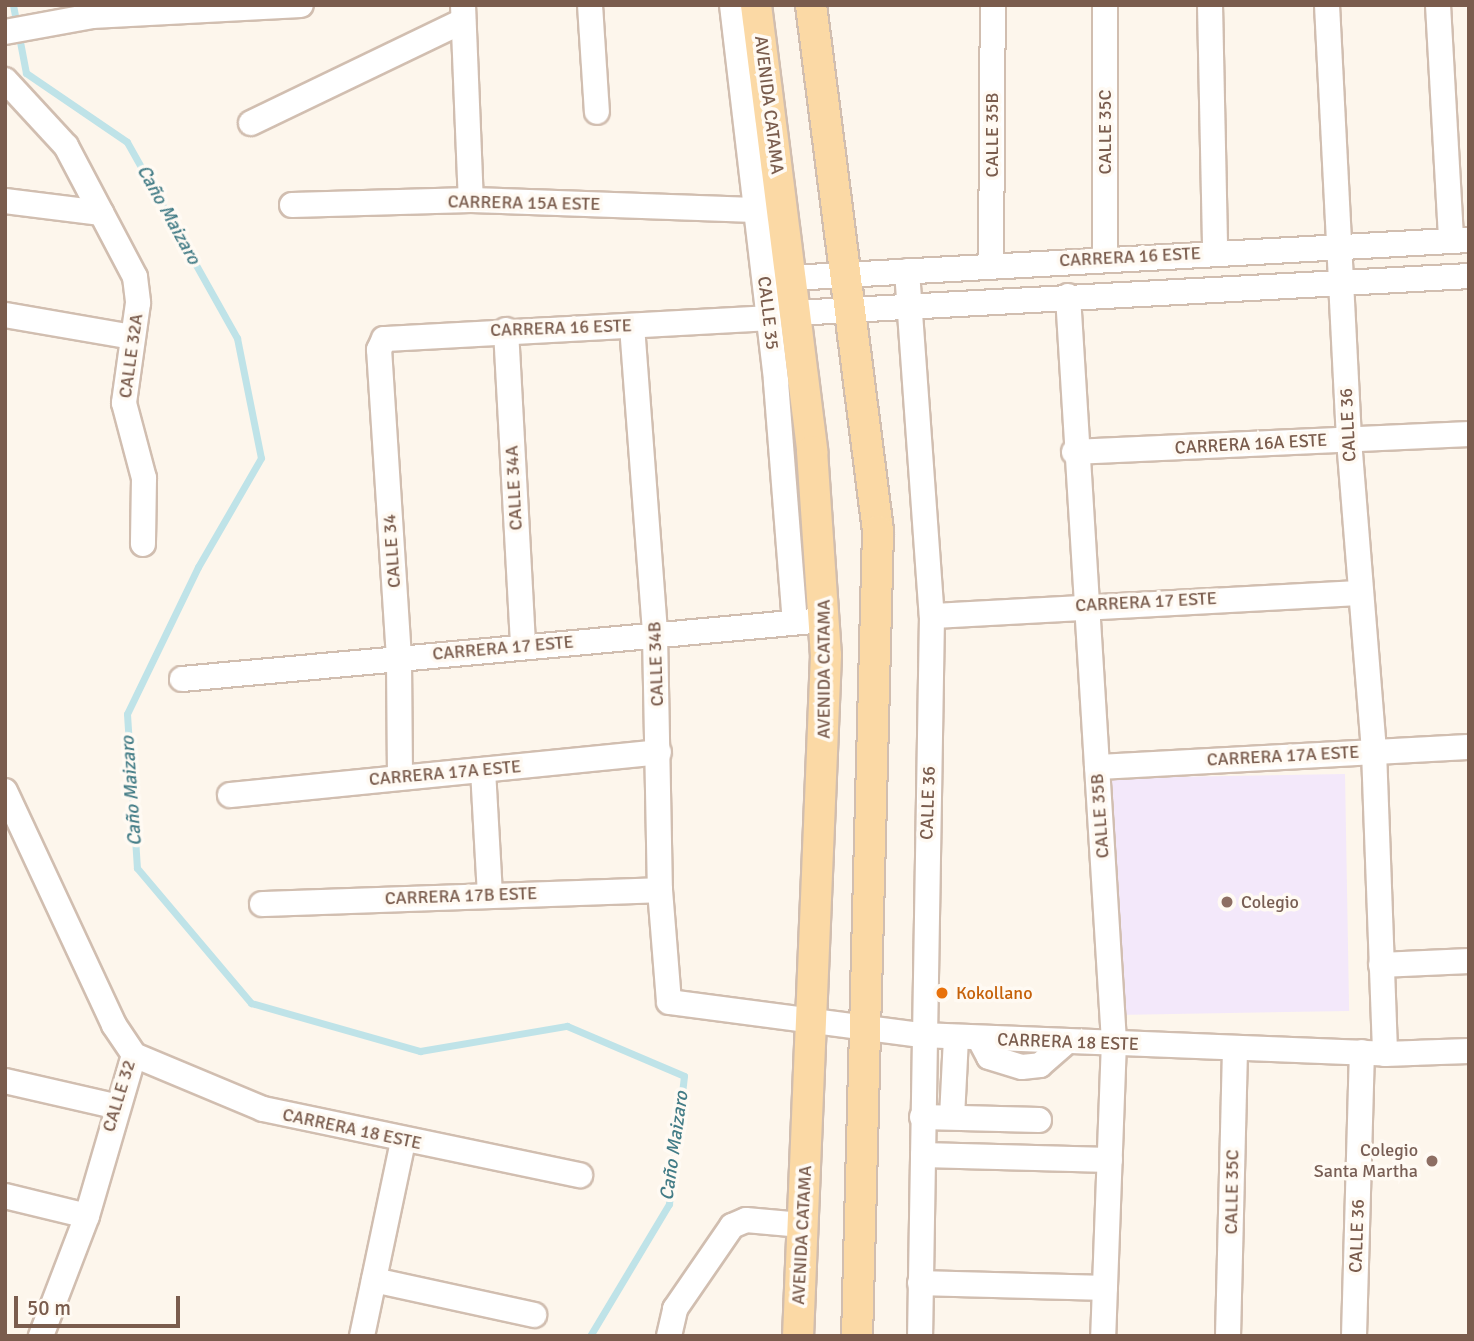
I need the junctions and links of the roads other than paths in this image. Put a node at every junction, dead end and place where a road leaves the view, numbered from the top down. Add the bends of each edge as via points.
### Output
1 (301, 5) edge
2 (590, 5) edge
3 (732, 5) edge
4 (757, 5) edge
5 (811, 5) edge
6 (993, 5) edge
7 (1105, 5) edge
8 (1210, 5) edge
9 (1327, 5) edge
10 (1438, 5) edge
11 (463, 13) edge
12 (7, 32) edge
13 (5, 80) edge
14 (597, 112) dead end
15 (251, 123) dead end
16 (471, 200) junction
17 (5, 201) edge
18 (292, 205) dead end
19 (755, 210) junction
20 (101, 213) junction
21 (1460, 241) edge
22 (1339, 251) junction
23 (1215, 253) junction
24 (1105, 259) junction
25 (991, 265) junction
26 (907, 271) junction
27 (848, 274) junction
28 (1469, 276) edge
29 (791, 278) junction
30 (1341, 286) junction
31 (1068, 296) junction
32 (911, 307) junction
33 (852, 310) junction
34 (5, 315) edge
35 (781, 315) junction
36 (632, 326) junction
37 (506, 330) junction
38 (395, 334) joint
39 (132, 337) junction
40 (1469, 434) edge
41 (1349, 440) junction
42 (1074, 452) junction
43 (143, 544) dead end
44 (1360, 593) junction
45 (1084, 605) junction
46 (932, 615) junction
47 (809, 621) junction
48 (655, 635) junction
49 (523, 646) junction
50 (400, 658) junction
51 (182, 679) dead end
52 (1469, 747) edge
53 (1374, 751) junction
54 (659, 752) junction
55 (1097, 767) junction
56 (483, 770) junction
57 (400, 776) junction
58 (5, 791) edge
59 (230, 795) dead end
60 (660, 890) junction
61 (490, 894) junction
62 (262, 904) dead end
63 (1469, 961) edge
64 (1381, 965) junction
65 (669, 1002) joint
66 (811, 1021) junction
67 (864, 1030) junction
68 (921, 1035) junction
69 (967, 1037) junction
70 (1114, 1041) junction
71 (1235, 1048) junction
72 (1469, 1051) edge
73 (1373, 1053) junction
74 (134, 1055) junction
75 (5, 1080) edge
76 (114, 1106) junction
77 (922, 1117) junction
78 (952, 1117) junction
79 (1039, 1120) dead end
80 (403, 1140) junction
81 (923, 1156) junction
82 (1110, 1160) junction
83 (580, 1175) dead end
84 (5, 1196) edge
85 (87, 1216) junction
86 (802, 1225) junction
87 (374, 1280) junction
88 (920, 1283) junction
89 (1105, 1288) junction
90 (534, 1315) dead end
91 (41, 1336) edge
92 (362, 1336) edge
93 (669, 1336) edge
94 (798, 1336) edge
95 (857, 1336) edge
96 (920, 1336) edge
97 (1103, 1336) edge
98 (1228, 1336) edge
99 (1354, 1336) edge

1 - 12 street via 92,16
2 - 14 street
3 - 19 street, CALLE 35
4 - 29 main road, AVENIDA CATAMA
5 - 27 main road
6 - 25 street, CALLE 35B
7 - 24 street, CALLE 35C
8 - 23 street
9 - 22 street, CALLE 36
10 - 21 street
11 - 15 street
11 - 16 street
13 - 20 street, CALLE 32A via 66,146
16 - 18 street, CARRERA 15A ESTE
16 - 19 street, CARRERA 15A ESTE
17 - 20 street
19 - 35 street, CALLE 35
20 - 39 street, CALLE 32A via 135,277
21 - 22 street, CARRERA 16 ESTE
22 - 23 street, CARRERA 16 ESTE
22 - 30 street, CALLE 36
23 - 24 street, CARRERA 16 ESTE
24 - 25 street, CARRERA 16 ESTE
25 - 26 street, CARRERA 16 ESTE
26 - 27 street, CARRERA 16 ESTE
26 - 32 street, CALLE 36
27 - 29 street, CARRERA 16 ESTE
27 - 33 main road
28 - 30 street, CARRERA 16 ESTE
29 - 35 main road, AVENIDA CATAMA
30 - 31 street, CARRERA 16 ESTE
30 - 41 street, CALLE 36
31 - 32 street, CARRERA 16 ESTE
31 - 42 street, CALLE 35B
32 - 33 street, CARRERA 16 ESTE
32 - 46 street, CALLE 36
33 - 35 street, CARRERA 16 ESTE
33 - 67 main road via 878,531
34 - 39 street
35 - 36 street, CARRERA 16 ESTE
35 - 47 main road, AVENIDA CATAMA via 823,551
36 - 37 street, CARRERA 16 ESTE
36 - 48 street, CALLE 34B
37 - 38 street, CARRERA 16 ESTE
37 - 49 street, CALLE 34A
38 - 50 street, CALLE 34 via 379,350
39 - 43 street, CALLE 32A via 124,403 144,478
40 - 41 street, CARRERA 16A ESTE
41 - 42 street, CARRERA 16A ESTE
41 - 44 street, CALLE 36
42 - 45 street, CALLE 35B
44 - 45 street, CARRERA 17 ESTE
44 - 53 street, CALLE 36
45 - 46 street, CARRERA 17 ESTE
45 - 55 street, CALLE 35B
46 - 68 street, CALLE 36
47 - 48 street, CARRERA 17 ESTE
47 - 66 main road, AVENIDA CATAMA
48 - 49 street, CARRERA 17 ESTE
48 - 54 street, CALLE 34B
49 - 50 street, CARRERA 17 ESTE
50 - 51 street, CARRERA 17 ESTE
50 - 57 street, CALLE 34
52 - 53 street, CARRERA 17A ESTE
53 - 55 street, CARRERA 17A ESTE
53 - 64 street, CALLE 36
54 - 56 street, CARRERA 17A ESTE
54 - 60 street, CALLE 34B
55 - 70 street, CALLE 35B
56 - 57 street, CARRERA 17A ESTE
56 - 61 street
57 - 59 street, CARRERA 17A ESTE
58 - 74 street, CALLE 32 via 114,1025
60 - 61 street, CARRERA 17B ESTE
60 - 65 street, CALLE 34B
61 - 62 street, CARRERA 17B ESTE
63 - 64 street
64 - 73 street, CALLE 36
65 - 66 street, CARRERA 18 ESTE
66 - 67 street, CARRERA 18 ESTE
66 - 86 main road, AVENIDA CATAMA
67 - 68 street, CARRERA 18 ESTE
67 - 95 main road
68 - 69 street, CARRERA 18 ESTE
68 - 77 street, CALLE 36
69 - 70 street, CARRERA 18 ESTE
69 - 78 street
70 - 71 street, CARRERA 18 ESTE
70 - 82 street, CALLE 35B
71 - 73 street, CARRERA 18 ESTE
71 - 98 street, CALLE 35C
72 - 73 street, CARRERA 18 ESTE
73 - 99 street, CALLE 36
74 - 76 street, CALLE 32
74 - 80 street, CARRERA 18 ESTE via 263,1109
75 - 76 street
76 - 85 street, CALLE 32
77 - 78 street
77 - 81 street, CALLE 36
78 - 79 street
80 - 83 street, CARRERA 18 ESTE
80 - 87 street
81 - 82 street
81 - 88 street, CALLE 36
82 - 89 street, CALLE 35B
84 - 85 street
85 - 91 street, CALLE 32
86 - 93 street via 746,1220 732,1226 675,1309
86 - 94 main road, AVENIDA CATAMA
87 - 90 street
87 - 92 street
88 - 89 street
88 - 96 street, CALLE 36
89 - 97 street, CALLE 35B

